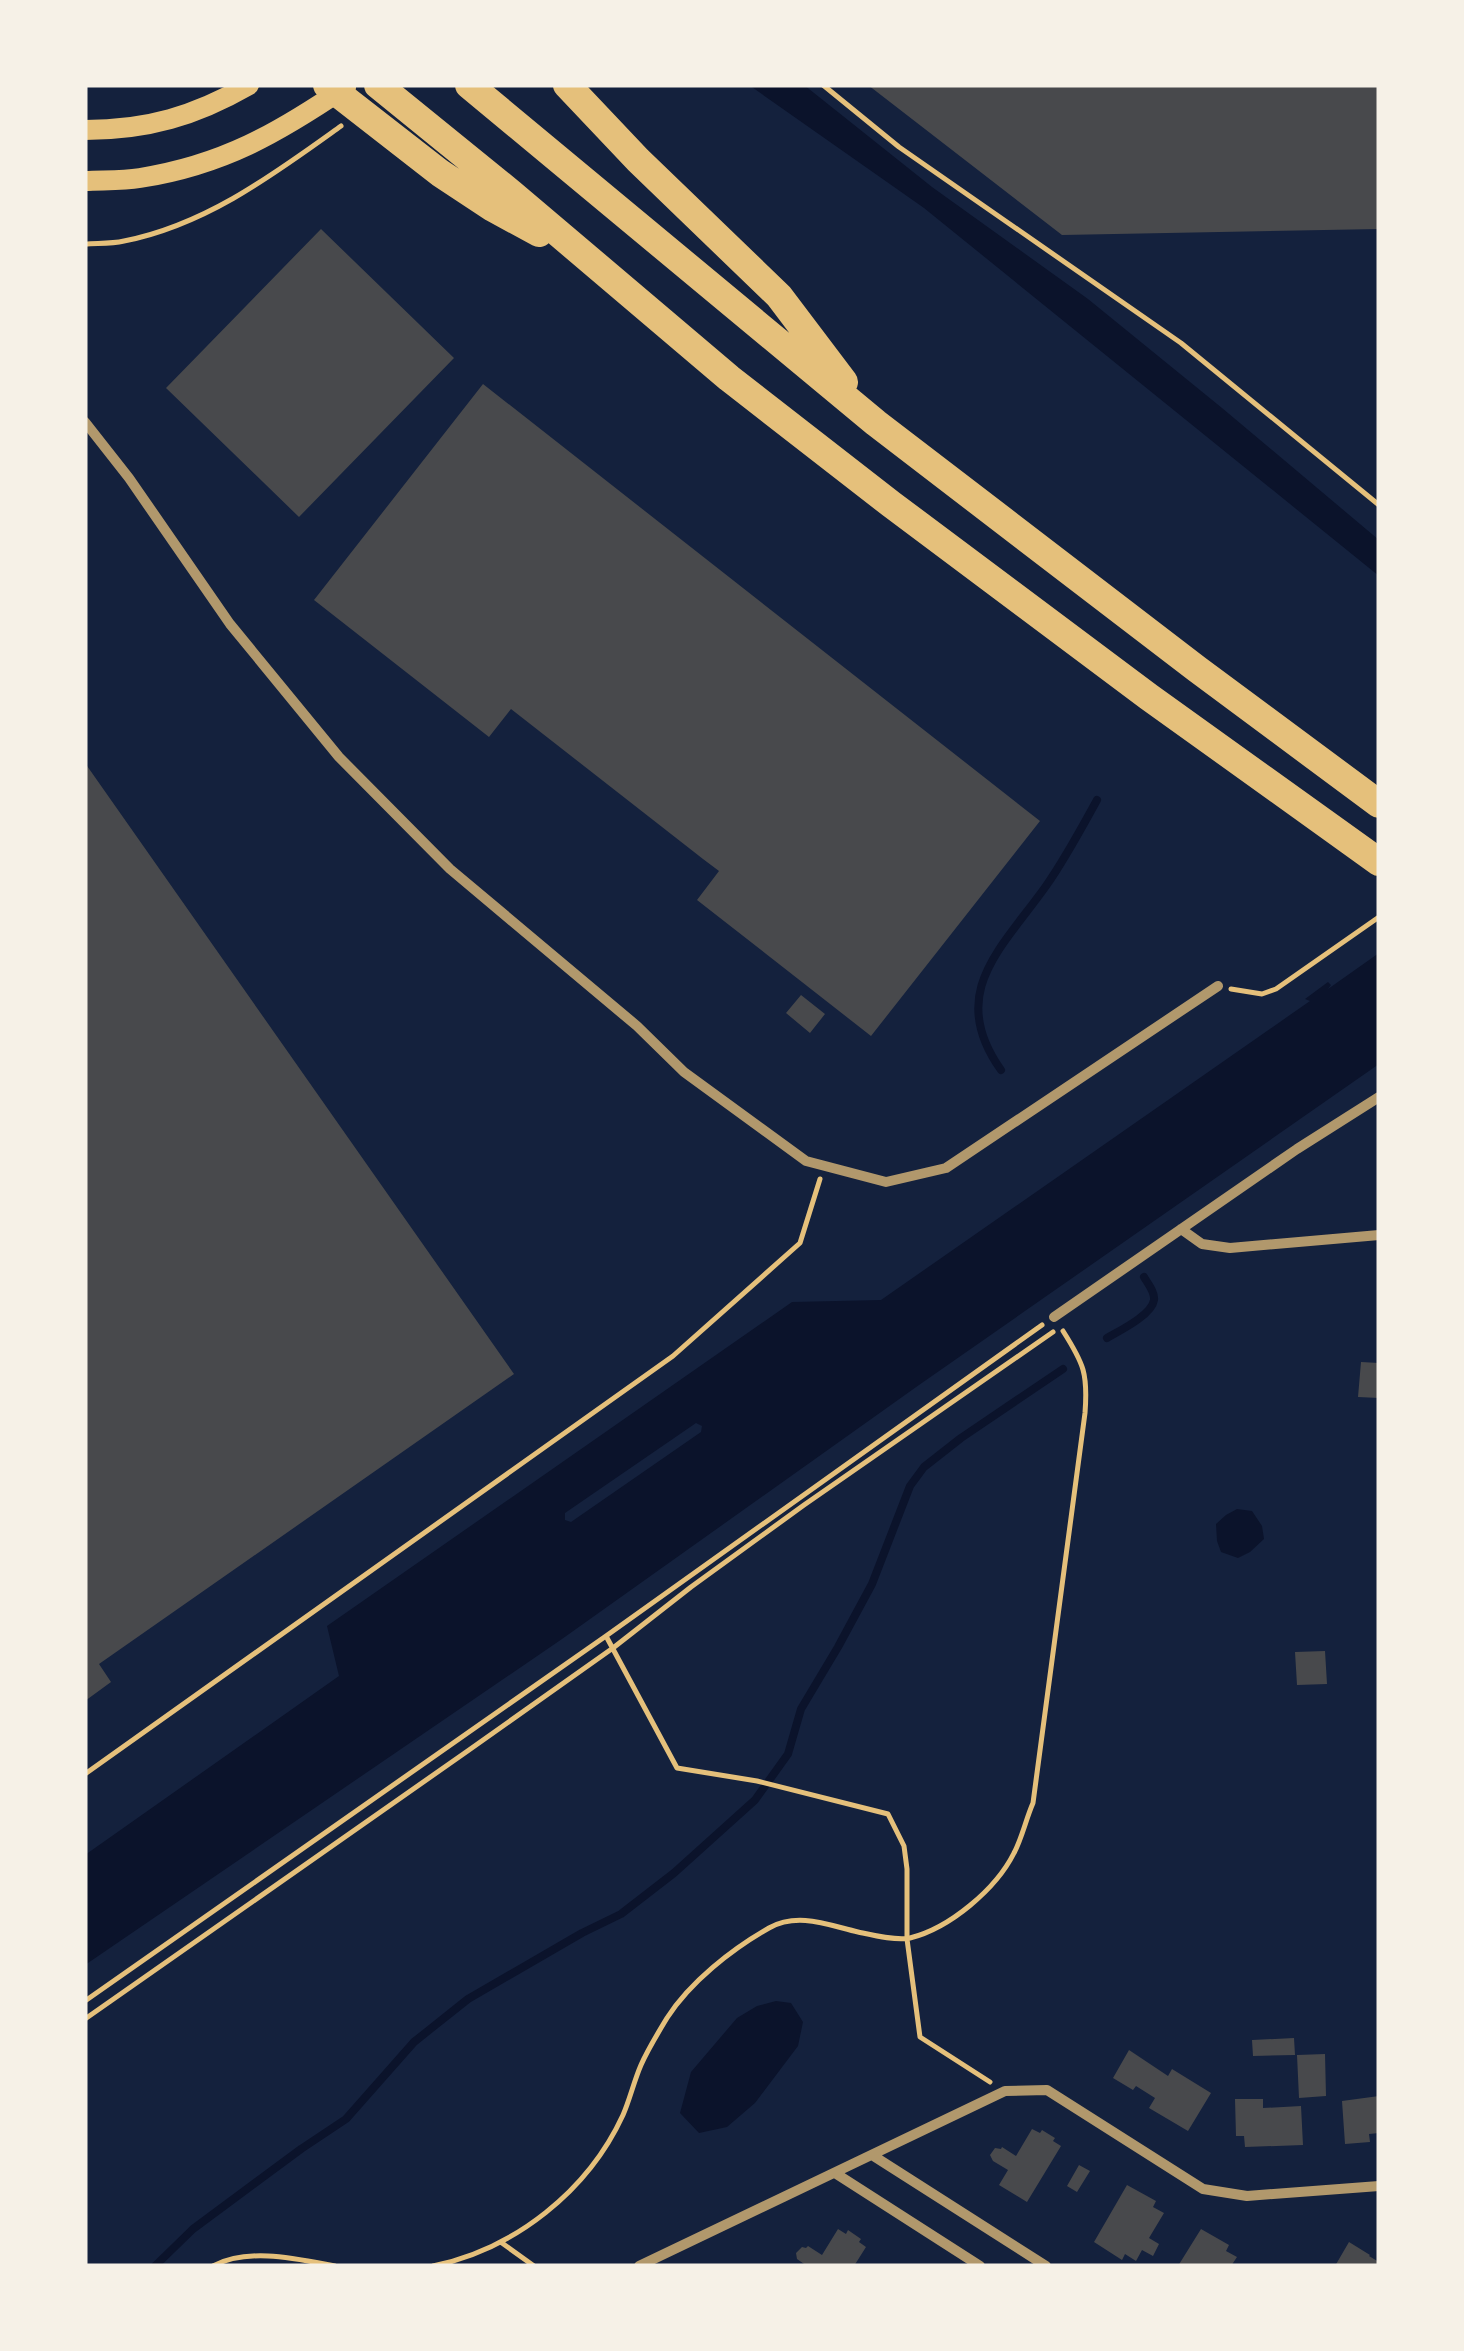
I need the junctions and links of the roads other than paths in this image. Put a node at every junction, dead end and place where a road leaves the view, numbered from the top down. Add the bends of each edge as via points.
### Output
1 (249, 85) edge
2 (327, 85) edge
3 (348, 85) edge
4 (378, 85) edge
5 (469, 85) edge
6 (567, 85) edge
7 (85, 130) edge
8 (85, 181) edge
9 (589, 260) junction
10 (85, 422) edge
11 (876, 423) junction
12 (1379, 804) edge
13 (1378, 861) edge
14 (1218, 986) road end
15 (1379, 1097) edge
16 (1181, 1229) junction
17 (1379, 1234) edge
18 (1057, 1322) road end
19 (872, 2155) junction
20 (835, 2174) junction
21 (1379, 2186) edge
22 (639, 2266) edge
23 (980, 2266) edge
24 (1046, 2266) edge

1 - 7 main road via 168,122
2 - 9 highway via 440,173
3 - 8 main road via 255,144 201,164 137,179
4 - 9 highway
5 - 11 highway
6 - 11 highway via 779,296
9 - 13 highway via 891,504
10 - 14 street via 230,624 340,757 436,855 684,1072 806,1161 886,1182 946,1168
11 - 12 highway
15 - 16 street
16 - 17 street via 1202,1244 1230,1248
16 - 18 street
19 - 20 street
19 - 21 street via 1005,2092 1047,2090 1203,2190 1246,2196
19 - 24 street
20 - 22 street
20 - 23 street

